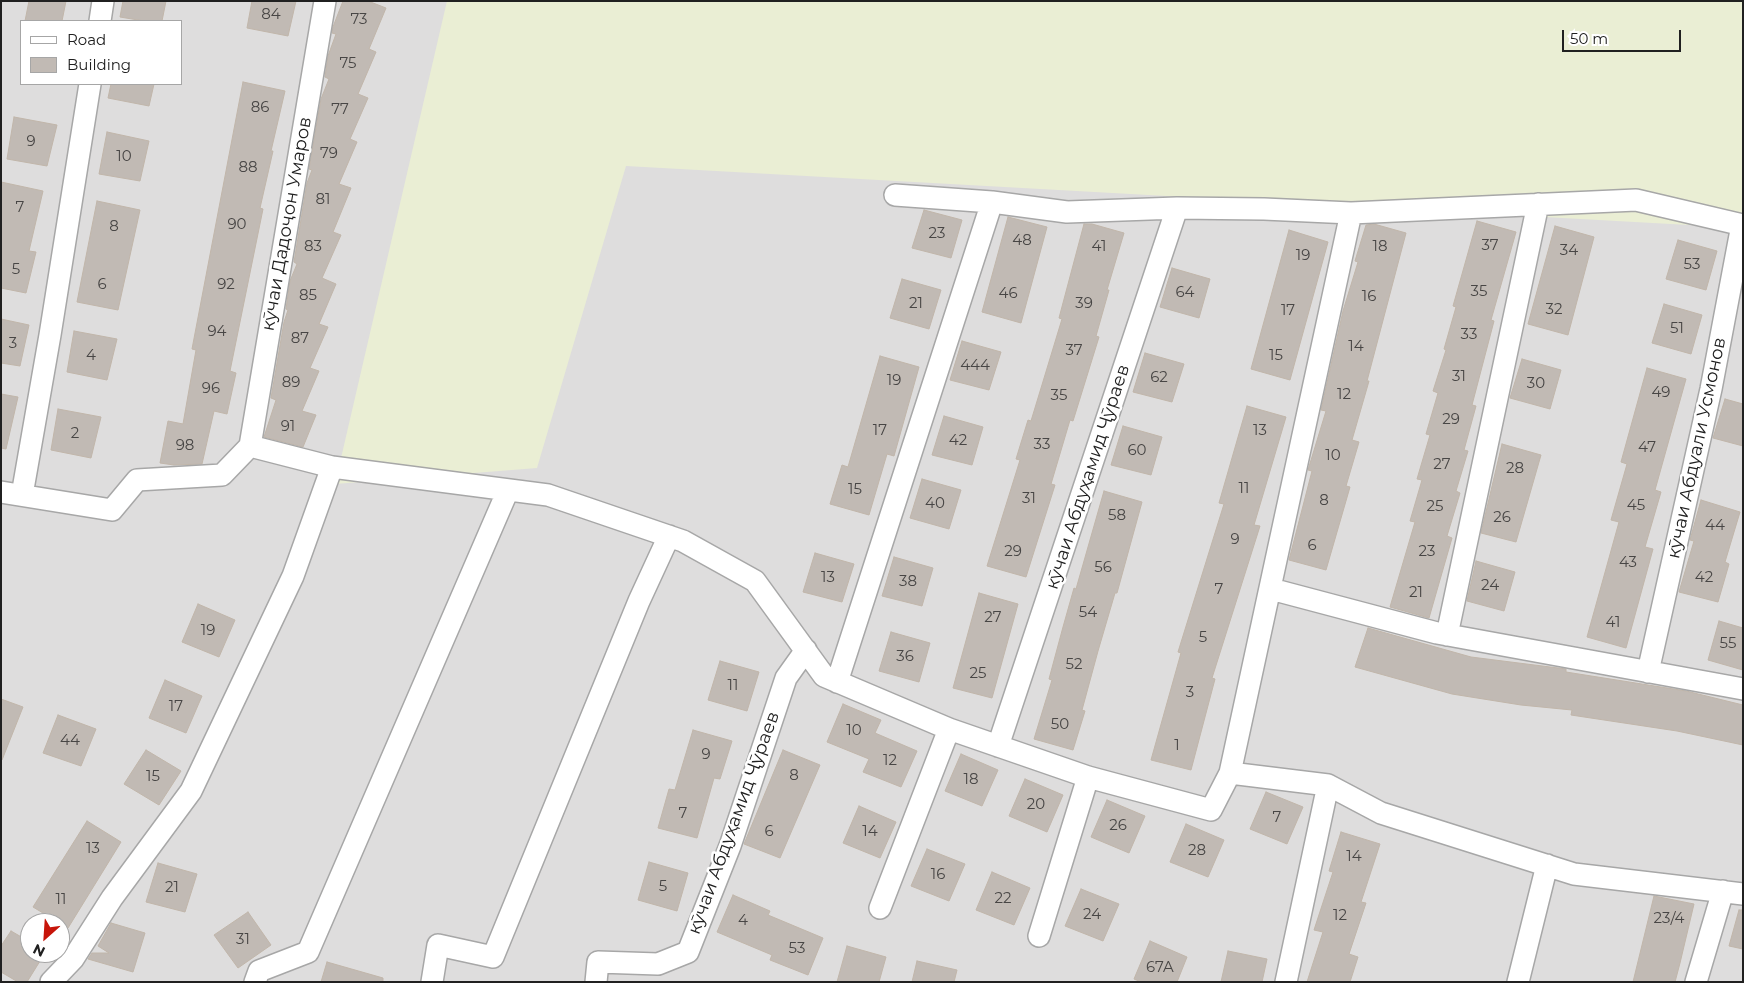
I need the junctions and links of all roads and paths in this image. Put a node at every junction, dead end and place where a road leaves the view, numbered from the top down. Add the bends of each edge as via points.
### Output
1 (103, 1) edge
2 (325, 1) edge
3 (100, 20) edge
4 (90, 85) edge
5 (896, 195) dead end
6 (992, 202) junction
7 (1538, 204) junction
8 (1177, 208) junction
9 (1351, 213) junction
10 (1742, 225) edge
11 (250, 446) junction
12 (332, 466) junction
13 (508, 490) junction
14 (12, 493) edge
15 (669, 536) junction
16 (1271, 588) junction
17 (1447, 635) junction
18 (806, 650) junction
19 (1648, 672) junction
20 (837, 682) junction
21 (1743, 689) edge
22 (949, 729) junction
23 (998, 746) junction
24 (1230, 773) junction
25 (1088, 777) junction
26 (1328, 785) junction
27 (1547, 865) junction
28 (1733, 892) edge
29 (880, 908) dead end
30 (1039, 936) dead end
31 (52, 982) edge
32 (254, 982) edge
33 (432, 982) edge
34 (596, 982) edge
35 (1286, 982) edge
36 (1518, 982) edge
37 (1696, 982) edge

1 - 3 street
2 - 11 street, кӯчаи Дадоҷон Умаров
4 - 14 street via 50,335
5 - 6 street
6 - 8 street via 1067,212
6 - 20 street
7 - 9 street
7 - 10 street via 1636,200
7 - 17 street
8 - 9 street
8 - 23 street, кӯчаи Абдуҳамид Ҷӯраев
9 - 16 street
10 - 19 street, кӯчаи Абдуали Усмонов via 1711,389
11 - 12 street
11 - 14 street via 222,475 138,480 112,510
12 - 13 street
12 - 31 street via 293,576 191,791 112,898 73,959
13 - 15 street via 548,495
13 - 32 street via 308,952 259,971
15 - 18 street via 755,581
15 - 33 street via 639,601 493,957 438,945
16 - 17 street
16 - 24 street
17 - 19 street
18 - 20 street via 824,676
18 - 34 street, кӯчаи Абдуҳамид Ҷӯраев via 786,678 730,846 688,952 658,964 598,962
19 - 21 street
20 - 22 street
22 - 23 street
22 - 29 street
23 - 25 street
24 - 25 street via 1211,810
24 - 26 street
25 - 30 street
26 - 27 street via 1381,813
26 - 35 street
27 - 28 street via 1574,874
27 - 36 street
28 - 37 street

